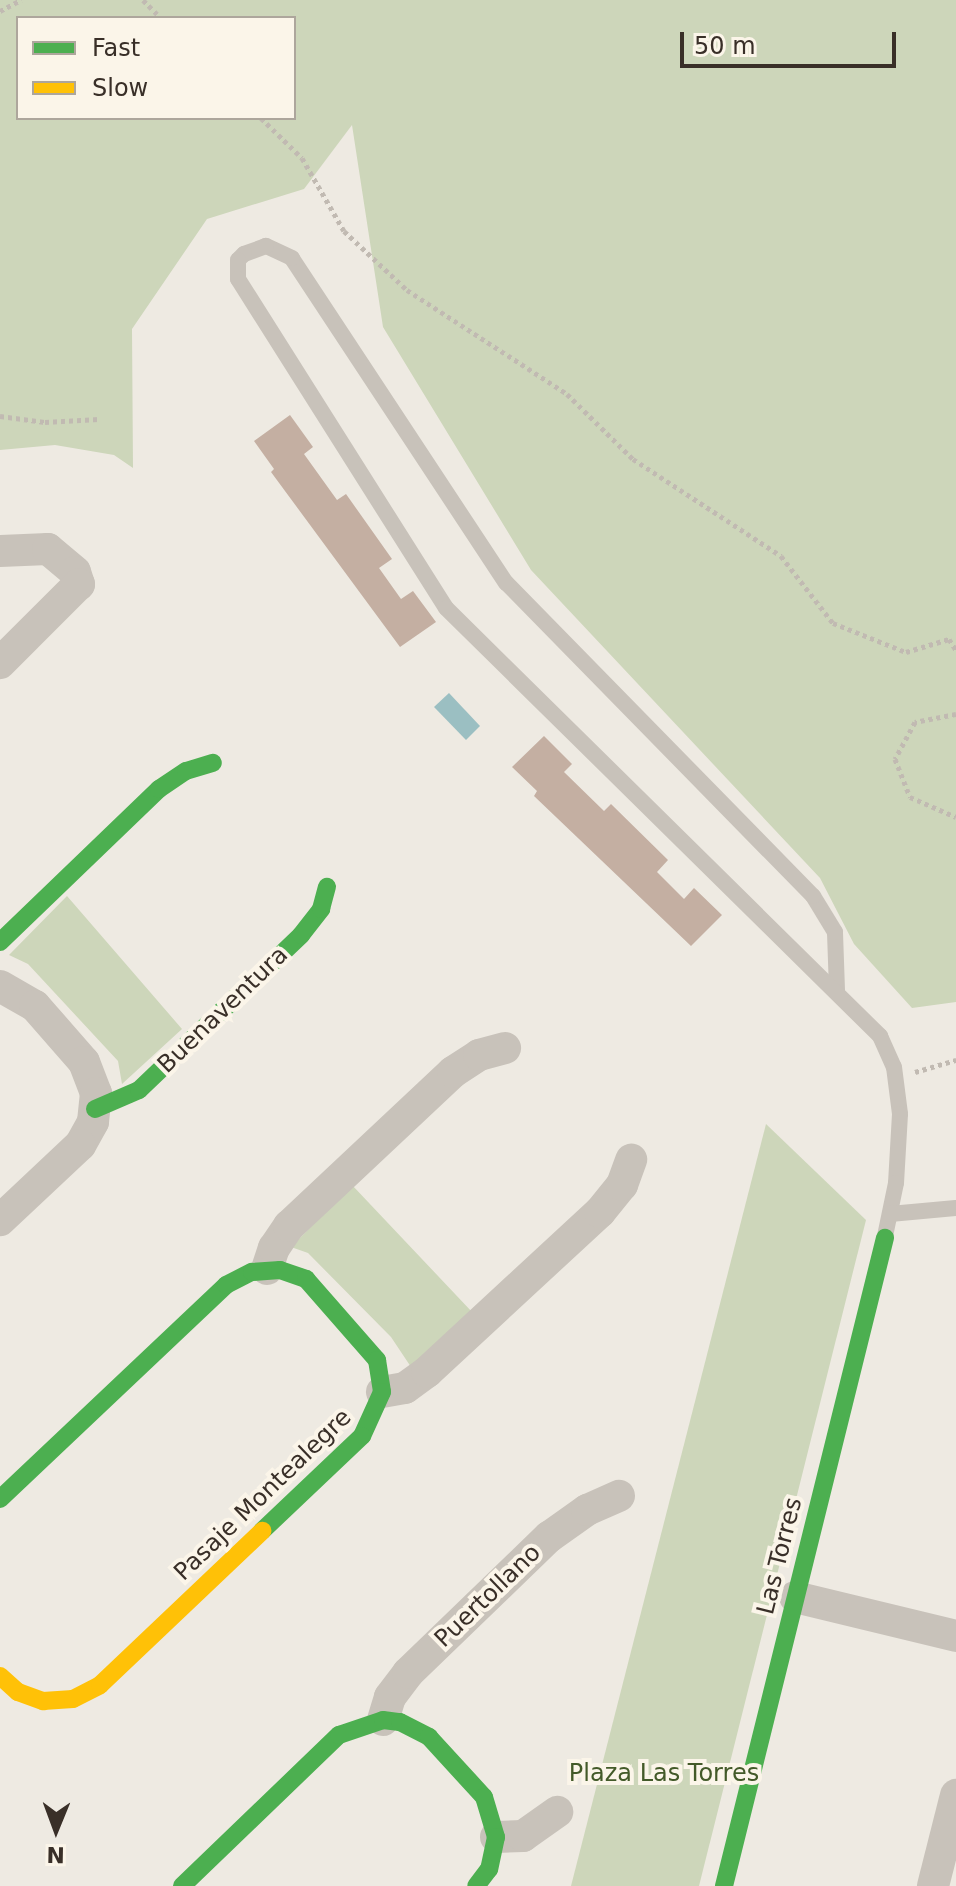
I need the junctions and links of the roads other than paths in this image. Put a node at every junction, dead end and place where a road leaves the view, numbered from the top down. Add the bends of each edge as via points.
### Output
1 (0, 551) edge
2 (0, 663) edge
3 (213, 763) dead end
4 (327, 887) dead end
5 (0, 942) edge
6 (0, 986) edge
7 (837, 990) junction
8 (505, 1048) dead end
9 (95, 1109) junction
10 (631, 1160) dead end
11 (956, 1208) edge
12 (890, 1214) junction
13 (0, 1220) edge
14 (885, 1238) joint
15 (267, 1269) junction
16 (382, 1392) junction
17 (619, 1496) dead end
18 (0, 1499) edge
19 (795, 1597) junction
20 (956, 1636) edge
21 (0, 1676) edge
22 (383, 1720) junction
23 (956, 1795) edge
24 (557, 1812) dead end
25 (952, 1833) edge
26 (496, 1837) junction
27 (182, 1886) edge
28 (476, 1886) edge
29 (724, 1886) edge
30 (933, 1886) edge

1 - 2 street via 48,549 75,572 79,584
3 - 5 street via 186,771 159,789
4 - 9 street, Buenaventura via 321,909 301,935 139,1090
6 - 9 street via 35,1006 84,1062 92,1076
7 - 7 lane via 835,932 813,896 506,583 292,258 266,246 244,254 238,260 238,279 446,608
7 - 12 lane via 880,1036 896,1078 900,1114
8 - 15 street via 479,1055 453,1072 289,1226
9 - 13 street via 80,1145
10 - 16 street via 613,1198 427,1372 405,1388
11 - 12 lane
12 - 14 lane
14 - 19 street, Las Torres
15 - 16 street via 293,1273 316,1287 369,1345
15 - 18 street via 226,1285
16 - 21 street, Pasaje Montealegre via 362,1436 100,1685 73,1699 43,1701 18,1692
17 - 22 street, Puertollano via 587,1510 549,1537 398,1684
19 - 20 street
19 - 29 street, Las Torres
22 - 26 street via 429,1737 484,1797
22 - 27 street via 339,1735
23 - 25 street
24 - 26 street via 523,1836
25 - 30 street
26 - 28 street via 489,1869

